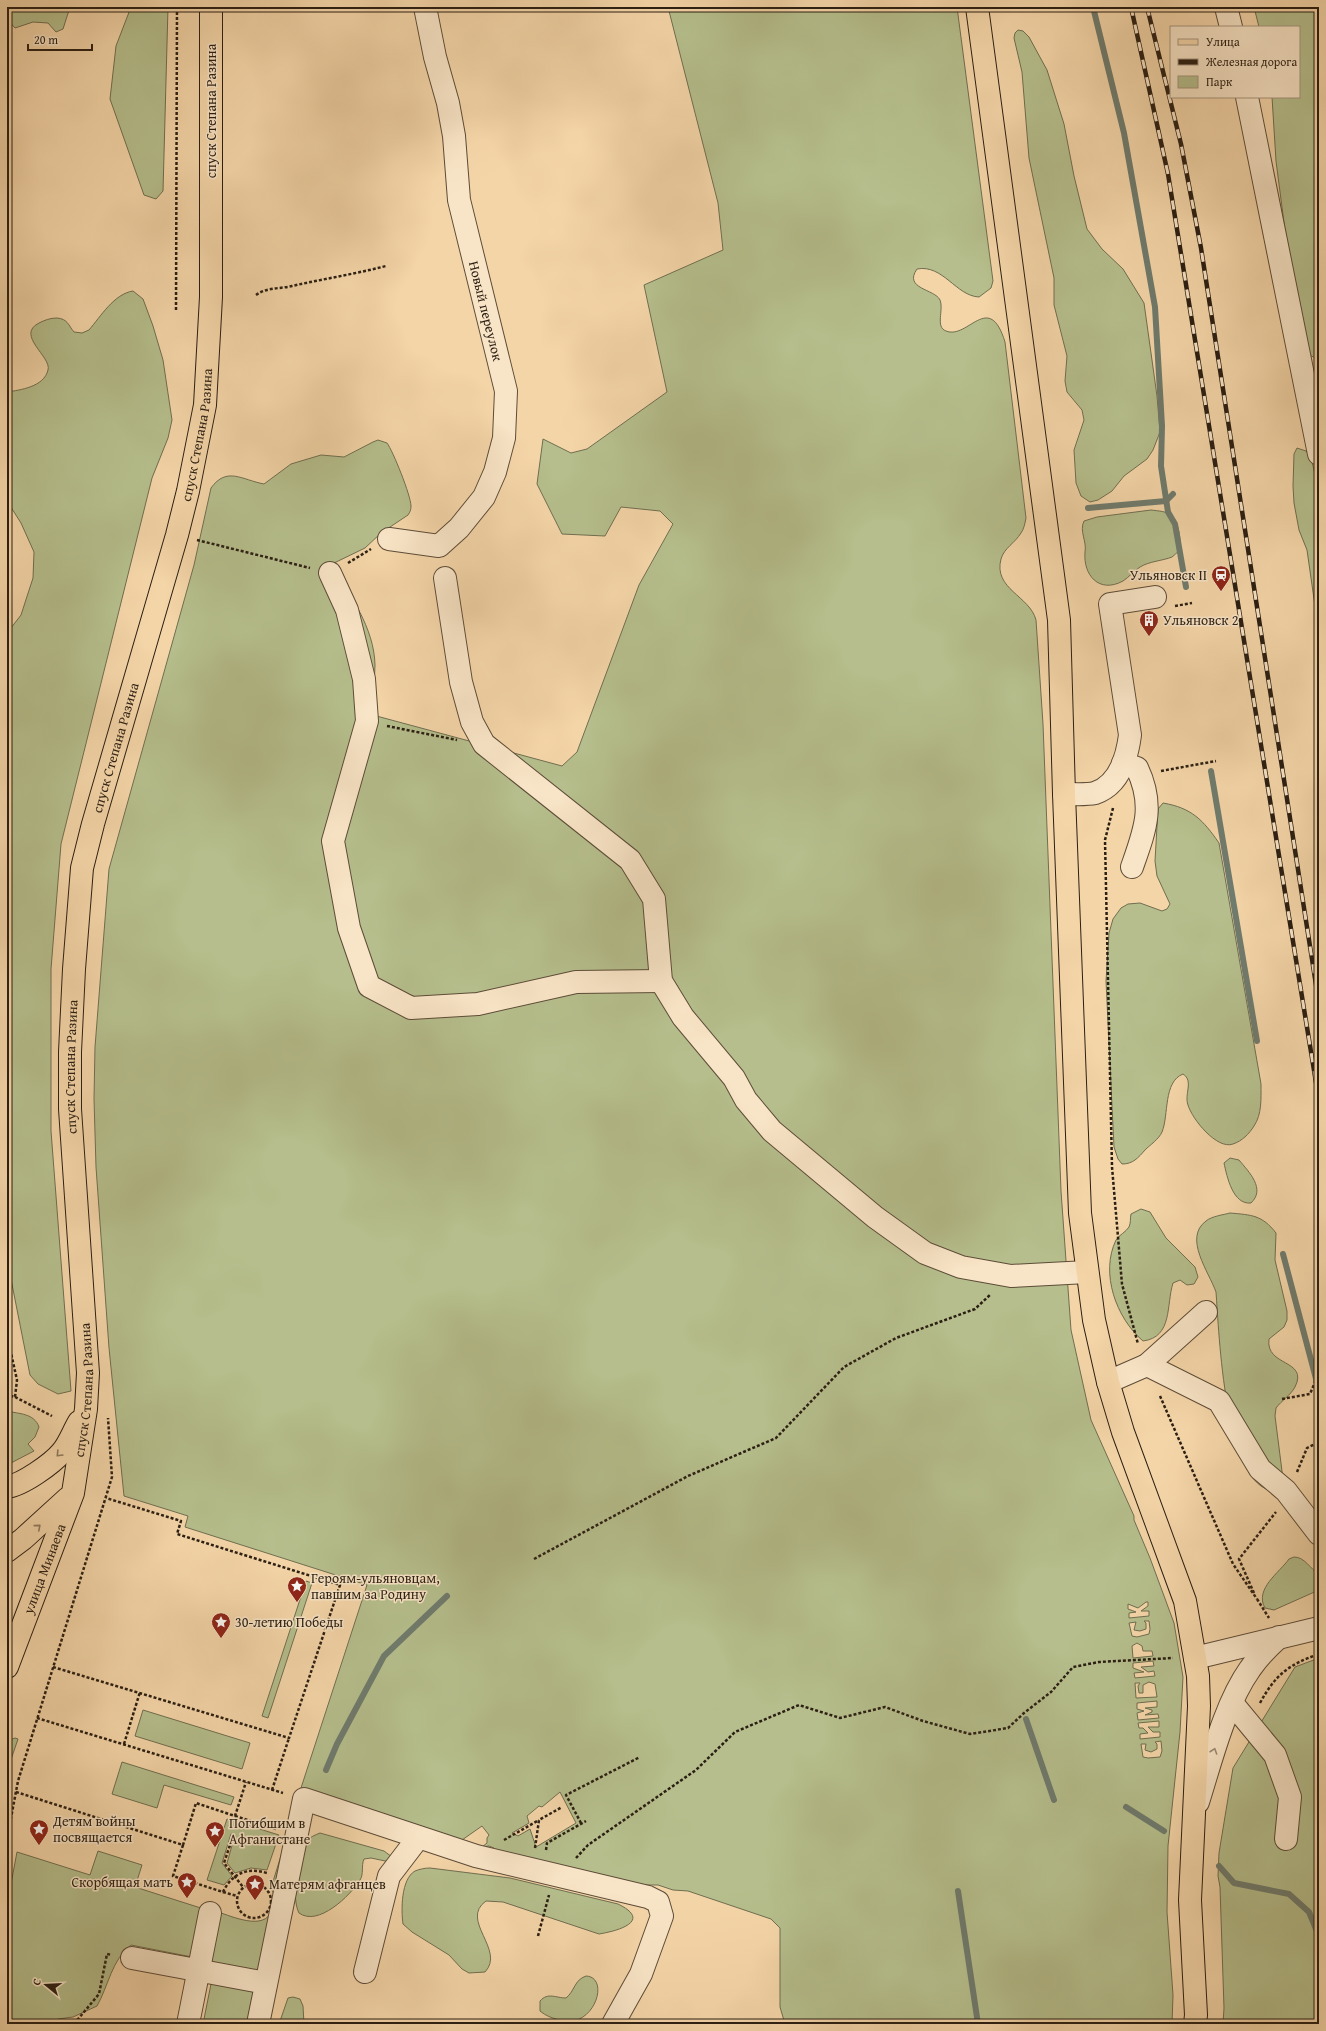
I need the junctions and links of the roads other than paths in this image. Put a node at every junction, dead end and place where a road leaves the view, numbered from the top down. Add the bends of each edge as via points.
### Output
1 (211, 7) edge
2 (426, 7) edge
3 (977, 7) edge
4 (1226, 7) edge
5 (1231, 26) edge
6 (1247, 98) edge
7 (1319, 454) edge
8 (389, 538) road end
9 (330, 573) road end
10 (445, 578) dead end
11 (1155, 597) dead end
12 (1118, 772) junction
13 (1064, 794) junction
14 (1132, 866) dead end
15 (661, 981) junction
16 (1087, 1272) junction
17 (1206, 1312) dead end
18 (1147, 1365) junction
19 (1108, 1382) junction
20 (86, 1409) junction
21 (7, 1487) edge
22 (73, 1493) junction
23 (1319, 1534) edge
24 (7, 1551) edge
25 (1319, 1628) edge
26 (1279, 1637) junction
27 (1195, 1658) junction
28 (7, 1667) edge
29 (1232, 1703) junction
30 (1194, 1814) junction
31 (418, 1838) junction
32 (1286, 1839) dead end
33 (210, 1913) dead end
34 (132, 1958) road end
35 (199, 1971) junction
36 (365, 1972) dead end
37 (266, 1983) junction
38 (188, 2024) edge
39 (258, 2024) edge
40 (614, 2024) edge
41 (1195, 2024) edge

1 - 20 main road, спуск Степана Разина via 211,298 205,398 177,535 82,868 70,1052 71,1117 88,1373
2 - 8 street, Новый переулок via 454,136 459,200 506,391 504,438 495,472 484,498 459,528 439,546
3 - 13 main road via 1059,620
4 - 5 street
6 - 7 street
9 - 15 street via 347,610 364,679 367,721 333,840 348,928 369,986 411,1008 478,1004 576,982
10 - 15 street via 461,682 472,722 484,744 630,860 654,899
11 - 12 street via 1110,604 1130,735
12 - 13 street via 1104,789 1094,793
12 - 14 street via 1137,768 1148,797 1144,833
13 - 16 main road via 1080,1213
15 - 16 street via 683,1017 734,1078 746,1100 772,1131 875,1217 925,1253 961,1267 1011,1276
16 - 19 main road via 1094,1320
17 - 18 street
18 - 19 street
18 - 23 street via 1219,1401 1260,1469 1288,1494
19 - 27 main road via 1123,1432 1185,1601
20 -> 21 main road via 62,1452 32,1476
20 - 22 main road, спуск Степана Разина
24 -> 22 main road
22 - 28 main road, улица Минаева
25 - 26 street
26 - 27 street
26 - 29 street via 1249,1670
27 - 30 main road via 1199,1706
30 -> 29 street
29 - 32 street via 1274,1756 1290,1797
30 - 41 main road via 1190,1900
31 - 36 street via 389,1876
31 - 37 street via 304,1799
31 - 40 street via 476,1856 648,1897 658,1902 662,1916 641,1974
33 - 35 street
34 - 35 street
35 - 37 street
35 - 38 street
37 - 39 street

